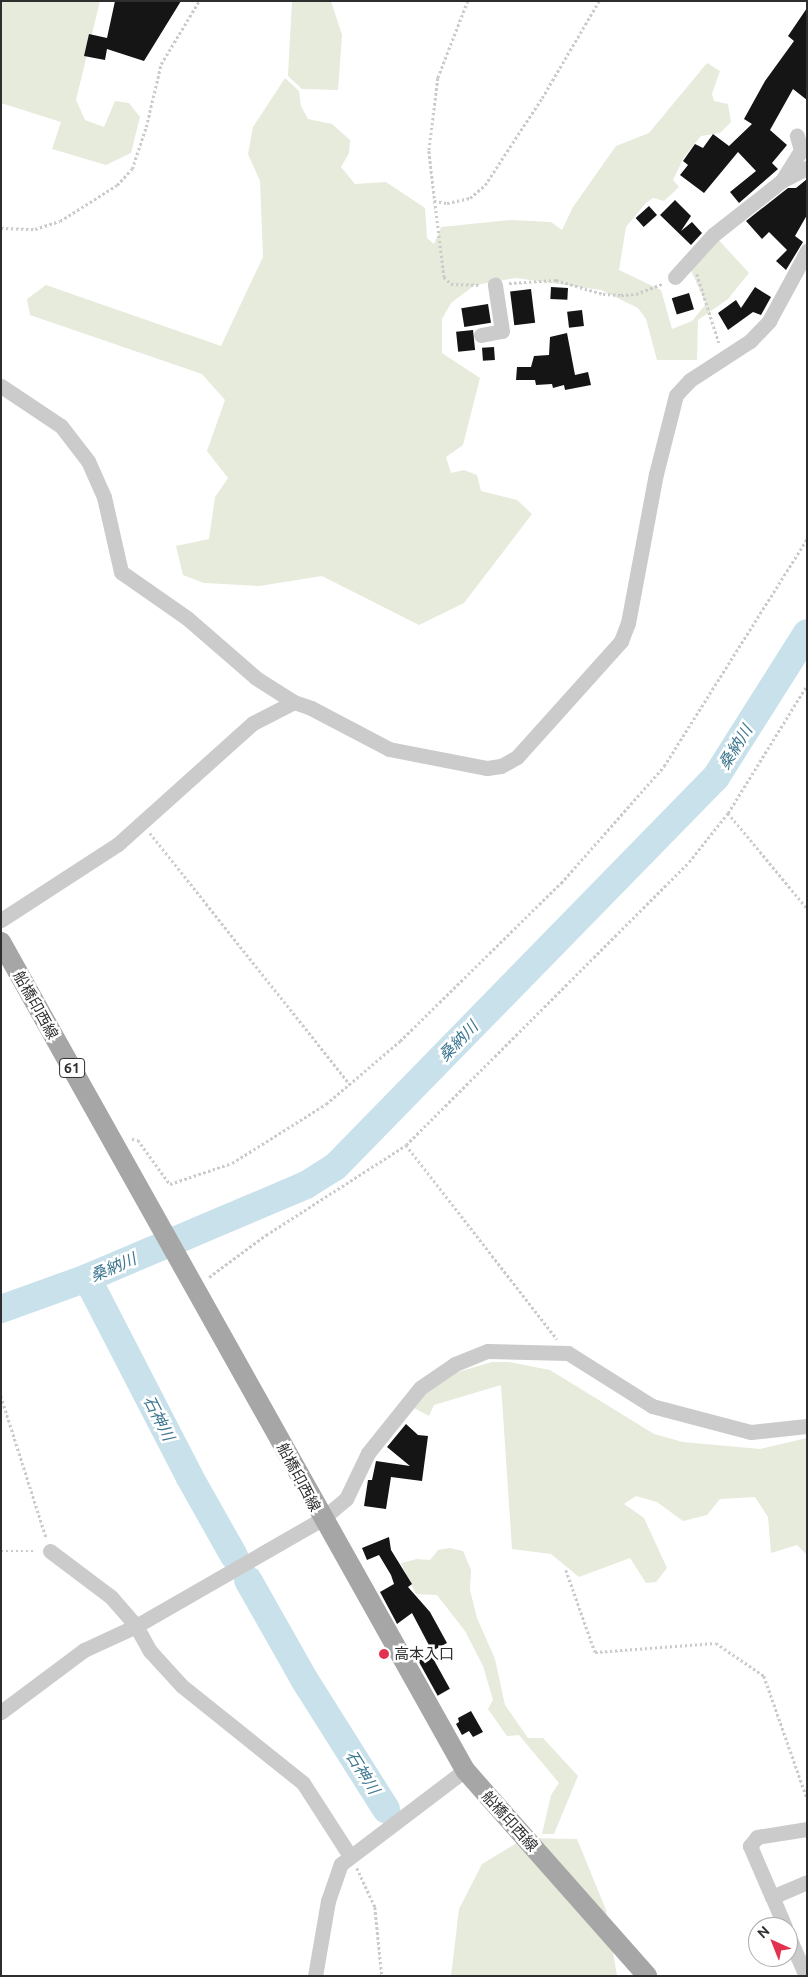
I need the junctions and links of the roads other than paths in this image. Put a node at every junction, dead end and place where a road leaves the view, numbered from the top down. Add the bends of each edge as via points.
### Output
1 (798, 136) dead end
2 (807, 168) edge
3 (783, 180) junction
4 (807, 251) edge
5 (675, 278) road end
6 (495, 285) road end
7 (481, 335) dead end
8 (1, 386) edge
9 (294, 702) junction
10 (1, 920) edge
11 (1, 942) edge
12 (807, 1426) edge
13 (322, 1519) junction
14 (50, 1551) road end
15 (136, 1626) junction
16 (1, 1712) edge
17 (465, 1770) junction
18 (807, 1829) edge
19 (350, 1856) junction
20 (807, 1882) edge
21 (772, 1897) junction
22 (781, 1917) edge
23 (798, 1958) edge
24 (315, 1976) edge
25 (647, 1976) edge
26 (806, 1976) edge

1 - 3 street via 801,150
2 - 3 street
3 - 5 street via 713,234
4 - 9 street via 769,321 750,341 690,380 676,395 660,455 628,623 621,641 516,757 501,766 487,768 389,749
6 - 7 street via 502,332
8 - 9 street via 61,426 88,461 104,497 120,572 187,618 256,678
9 - 10 street via 253,723 98,859
11 - 13 main road, 船橋印西線 / 61 via 192,1280
12 - 13 street via 751,1432 652,1406 568,1353 488,1351 455,1364 420,1388 368,1453 346,1499
13 - 15 street
13 - 17 main road, 船橋印西線 / 61
14 - 15 street via 111,1597
15 - 16 street via 84,1650
15 - 19 street via 150,1651 182,1686 303,1783
17 - 19 street
17 - 25 main road, 船橋印西線 / 61
18 - 21 street via 757,1837 750,1846
19 - 24 street via 341,1864 333,1880
20 - 21 street
21 - 22 street
23 - 26 street

